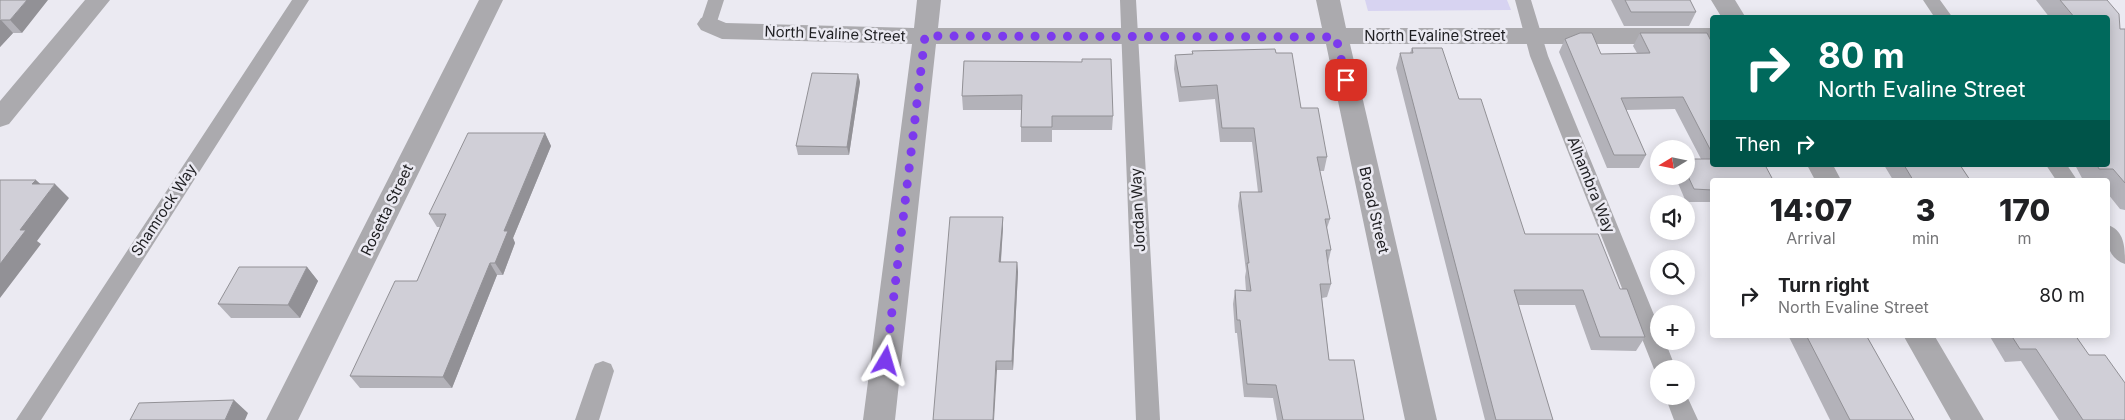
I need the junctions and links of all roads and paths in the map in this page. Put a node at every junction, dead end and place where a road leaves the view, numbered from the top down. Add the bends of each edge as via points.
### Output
1 (98, 0) edge
2 (301, 0) edge
3 (491, 0) edge
4 (716, 0) edge
5 (929, 0) edge
6 (1128, 0) edge
7 (1328, 0) edge
8 (1523, 0) edge
9 (1723, 0) edge
10 (1932, 0) edge
11 (1732, 15) edge
12 (1943, 15) edge
13 (709, 24) joint
14 (1534, 35) junction
15 (925, 36) junction
16 (1710, 36) edge
17 (1130, 37) junction
18 (1336, 37) junction
19 (0, 118) edge
20 (2057, 167) edge
21 (2066, 178) edge
22 (2110, 236) edge
23 (2125, 256) edge
24 (1920, 338) edge
25 (1661, 360) edge
26 (603, 371) dead end
27 (1680, 405) edge
28 (28, 420) edge
29 (282, 420) edge
30 (587, 420) edge
31 (879, 420) edge
32 (1148, 420) edge
33 (1421, 420) edge
34 (1686, 420) edge
35 (1968, 420) edge

1 - 19 street
2 - 28 lane, Shamrock Way
3 - 29 street, Rosetta Street
4 - 13 lane
5 - 15 street
6 - 17 lane, Jordan Way
7 - 18 street, Broad Street
8 - 14 lane, Alhambra Way
9 - 11 street
10 - 12 lane
13 - 15 street, North Evaline Street via 722,31
14 - 16 street, North Evaline Street
14 - 18 street, North Evaline Street
14 - 25 lane, Alhambra Way via 1539,56
15 - 17 street, North Evaline Street
15 - 31 street
17 - 18 street, North Evaline Street
17 - 32 lane, Jordan Way
18 - 33 street, Broad Street
20 - 21 lane
22 - 23 lane
24 - 35 street
26 - 30 lane
27 - 34 lane

